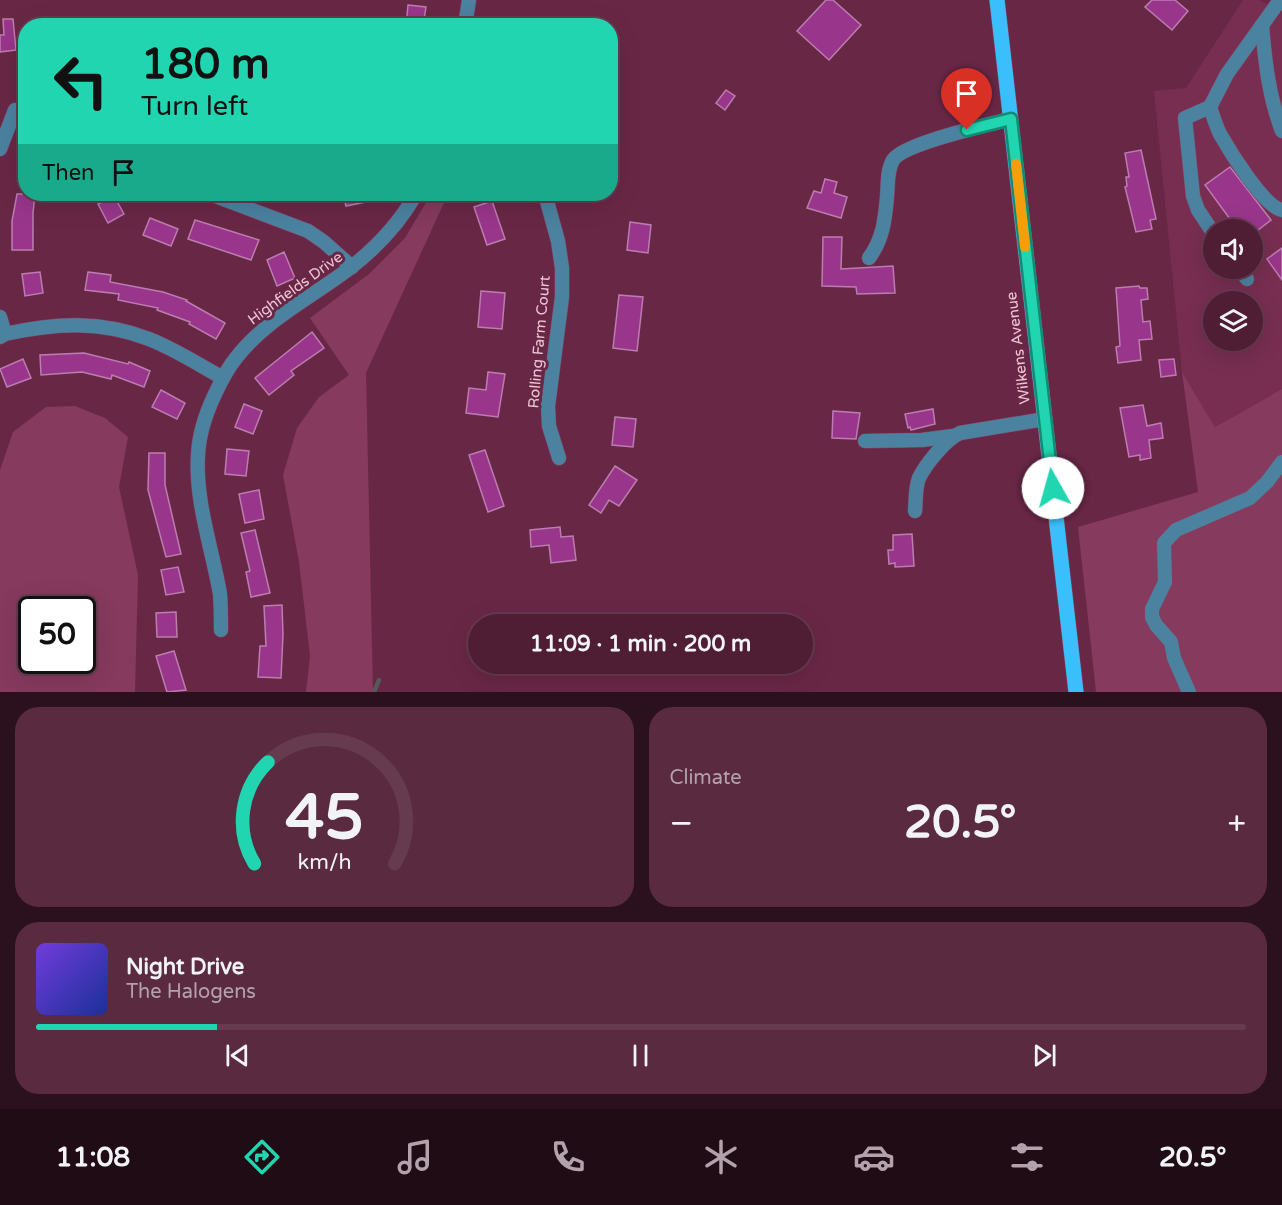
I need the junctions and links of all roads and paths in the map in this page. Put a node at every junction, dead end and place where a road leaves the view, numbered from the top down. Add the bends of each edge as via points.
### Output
1 (469, 0) edge
2 (997, 0) edge
3 (1280, 0) edge
4 (466, 18) edge
5 (1262, 25) junction
6 (1210, 107) junction
7 (15, 110) dead end
8 (1011, 119) junction
9 (1282, 131) edge
10 (0, 149) edge
11 (229, 201) edge
12 (411, 201) edge
13 (547, 201) edge
14 (1282, 210) edge
15 (1204, 219) edge
16 (869, 258) dead end
17 (352, 267) junction
18 (0, 317) edge
19 (2, 335) edge
20 (223, 378) junction
21 (1045, 419) junction
22 (953, 436) junction
23 (865, 441) dead end
24 (559, 458) dead end
25 (1282, 462) edge
26 (915, 511) dead end
27 (221, 630) dead end
28 (1076, 692) edge
29 (1190, 692) edge

1 - 4 street
2 - 8 main road, Wilkens Avenue
3 - 5 street
5 - 6 street via 1227,74
5 - 9 street via 1265,68
6 - 14 street via 1231,152 1265,199
6 - 15 street via 1185,118 1194,196
7 - 10 street
8 - 16 street via 914,147 895,157 889,171 884,224 877,248
8 - 21 main road, Wilkens Avenue
11 - 17 street via 308,231
12 - 17 street, Highfields Drive via 396,224
13 - 24 street, Rolling Farm Court via 562,268 548,406 549,426
17 - 20 street, Highfields Drive via 251,341
18 - 19 street
19 - 20 street via 42,326 85,324 148,339
20 - 27 street, Highfields Drive via 202,425 198,454 203,512 220,597
21 - 22 street
21 - 28 main road, Wilkens Avenue
22 - 23 street
22 - 26 street via 919,479
25 - 29 street via 1250,498 1176,530 1164,543 1165,582 1152,617 1171,642

